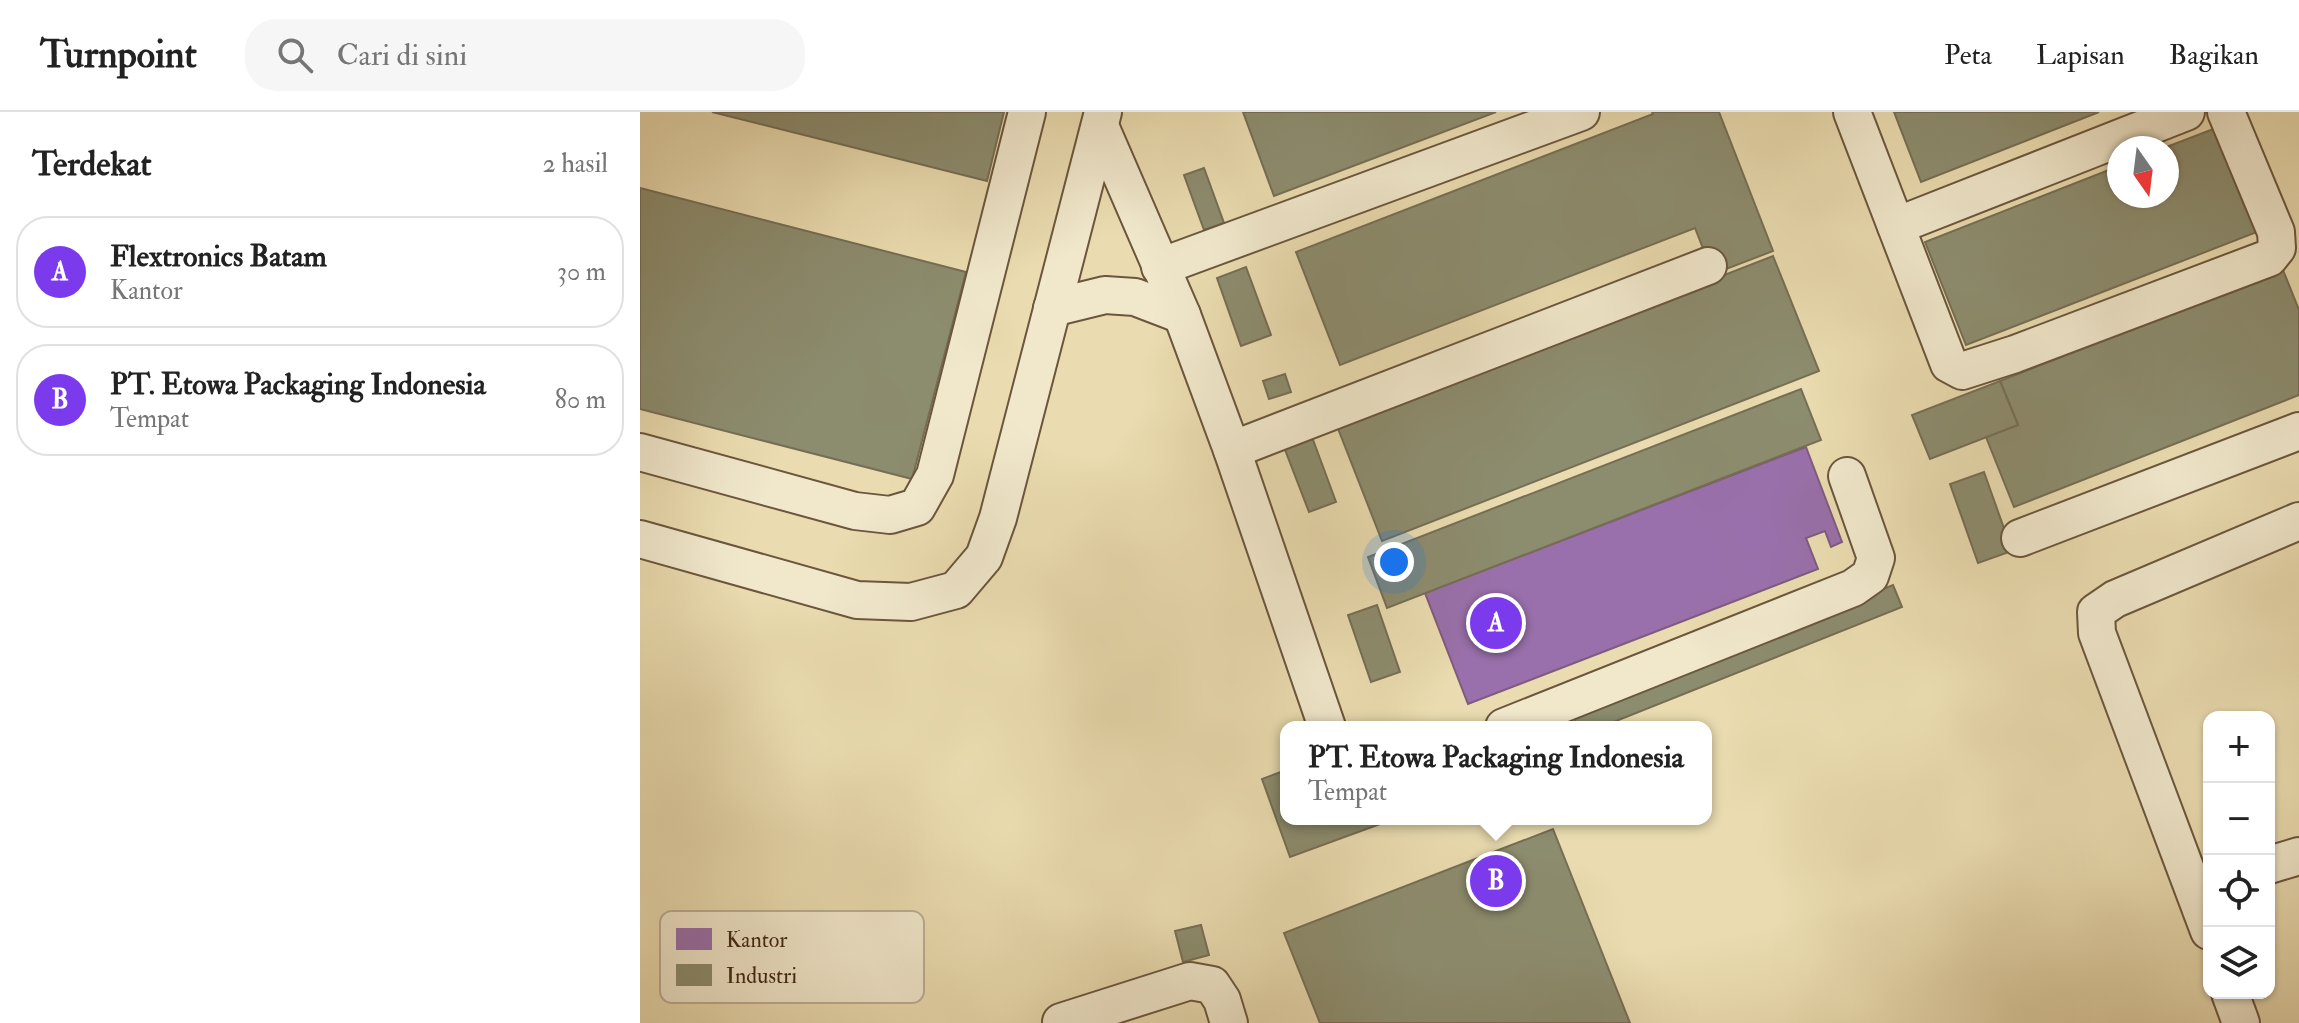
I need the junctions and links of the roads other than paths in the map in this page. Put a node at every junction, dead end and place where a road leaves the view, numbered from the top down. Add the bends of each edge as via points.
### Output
1 (1027, 112) edge
2 (1581, 112) edge
3 (1852, 112) edge
4 (2186, 112) edge
5 (2226, 112) edge
6 (1102, 119) edge
7 (1896, 226) junction
8 (1708, 266) dead end
9 (1160, 267) junction
10 (1052, 308) junction
11 (1182, 315) junction
12 (2299, 431) edge
13 (1232, 450) junction
14 (640, 452) edge
15 (1847, 476) dead end
16 (2299, 521) edge
17 (2020, 538) dead end
18 (640, 539) edge
19 (1325, 721) edge
20 (1519, 721) edge
21 (2299, 856) edge
22 (2275, 863) edge
23 (2202, 886) edge
24 (2208, 927) edge
25 (2232, 999) edge
26 (1061, 1022) edge
27 (1229, 1023) edge
28 (2241, 1023) edge

1 - 14 lane via 935,475 917,507 890,515 855,511
2 - 9 lane
3 - 7 lane
4 - 7 lane
5 - 7 lane via 2276,232 2277,248 2269,258 2015,354 1962,371 1949,364
6 - 9 lane
6 - 10 lane
8 - 13 lane
9 - 11 lane
10 - 11 lane via 1105,295 1135,297
10 - 18 lane via 998,518 984,557 956,590 911,602 857,600
11 - 13 lane
12 - 17 lane
13 - 19 lane
15 - 20 lane via 1876,558 1870,576 1853,588
16 - 23 lane via 2115,599 2096,612 2097,633
21 - 22 lane
23 - 24 lane
25 - 28 lane
26 - 27 lane via 1190,981 1212,985

